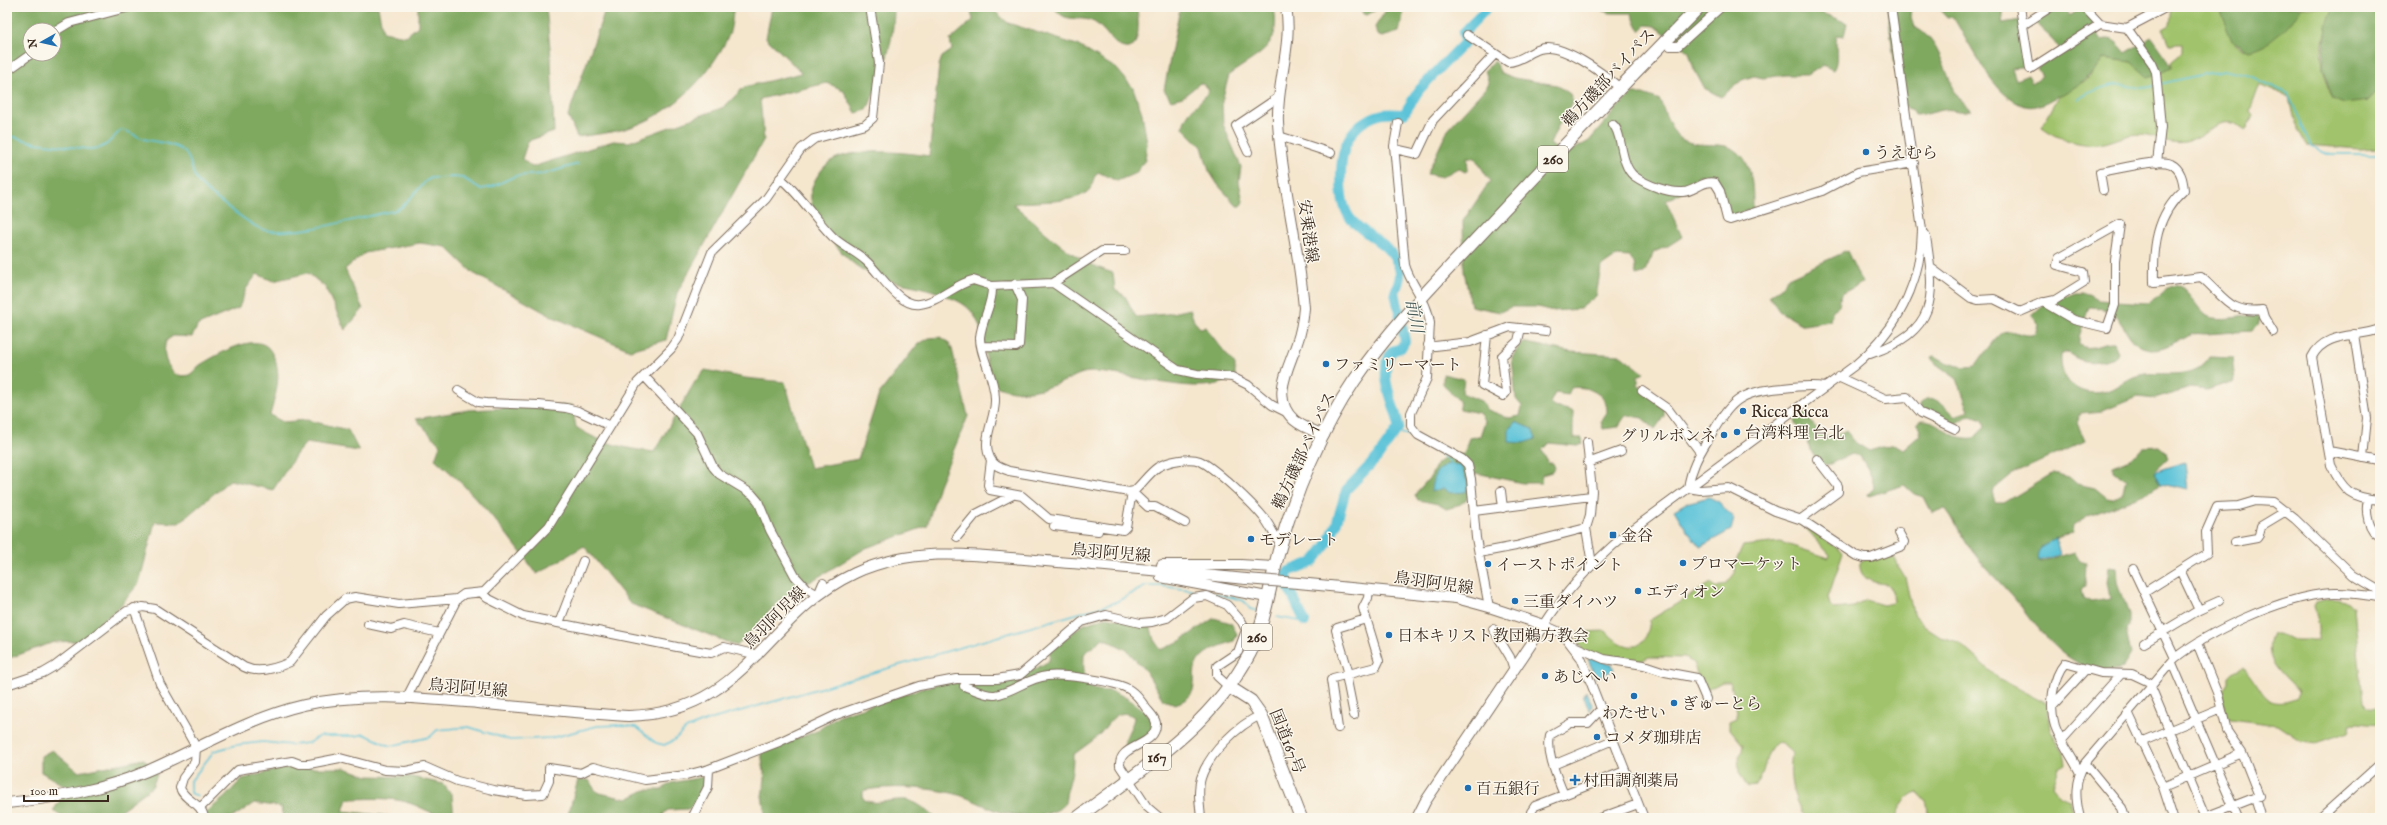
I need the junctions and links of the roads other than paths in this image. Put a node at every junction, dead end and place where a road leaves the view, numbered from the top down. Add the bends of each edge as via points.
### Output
1 (130, 7) edge
2 (870, 7) edge
3 (1286, 7) edge
4 (1699, 7) edge
5 (1721, 7) edge
6 (1891, 7) edge
7 (2020, 7) edge
8 (2051, 7) edge
9 (2084, 7) edge
10 (2167, 7) edge
11 (2154, 10) edge
12 (2100, 24) junction
13 (2023, 25) junction
14 (62, 27) edge
15 (2127, 28) junction
16 (1467, 35) dead end
17 (1664, 40) junction
18 (1495, 54) junction
19 (22, 60) edge
20 (7, 71) edge
21 (1620, 88) junction
22 (1279, 97) junction
23 (1398, 123) dead end
24 (1612, 124) dead end
25 (1279, 136) junction
26 (1395, 149) junction
27 (1248, 152) dead end
28 (1331, 153) dead end
29 (1914, 162) junction
30 (2157, 163) junction
31 (780, 178) junction
32 (2102, 190) dead end
33 (1922, 232) junction
34 (1125, 251) dead end
35 (1931, 268) junction
36 (1053, 283) junction
37 (1015, 284) junction
38 (992, 286) junction
39 (1422, 298) junction
40 (2046, 302) junction
41 (1521, 328) junction
42 (2380, 330) edge
43 (1546, 331) dead end
44 (2273, 332) dead end
45 (2354, 334) junction
46 (1488, 335) junction
47 (1428, 345) junction
48 (982, 346) junction
49 (1868, 354) junction
50 (645, 376) junction
51 (1838, 377) junction
52 (1826, 387) junction
53 (458, 390) dead end
54 (1642, 391) dead end
55 (1288, 413) junction
56 (610, 426) junction
57 (1955, 430) dead end
58 (1324, 436) junction
59 (1586, 442) dead end
60 (1621, 451) dead end
61 (2328, 451) junction
62 (1700, 452) junction
63 (2363, 458) junction
64 (1817, 459) dead end
65 (991, 460) junction
66 (2380, 461) edge
67 (1588, 463) junction
68 (1688, 488) junction
69 (1501, 491) dead end
70 (1132, 492) junction
71 (1014, 495) junction
72 (1591, 496) junction
73 (2368, 500) junction
74 (2380, 500) edge
75 (1148, 507) junction
76 (1503, 508) junction
77 (1474, 511) junction
78 (2286, 511) junction
79 (1801, 519) junction
80 (1171, 521) dead end
81 (1185, 523) dead end
82 (1586, 528) junction
83 (1899, 533) dead end
84 (2380, 536) edge
85 (957, 537) dead end
86 (2235, 542) dead end
87 (1281, 543) junction
88 (1479, 553) junction
89 (583, 561) dead end
90 (1592, 564) junction
91 (1110, 566) junction
92 (1274, 567) junction
93 (2133, 569) dead end
94 (2180, 570) junction
95 (823, 583) dead end
96 (1369, 589) junction
97 (2380, 591) edge
98 (2144, 592) junction
99 (482, 593) junction
100 (818, 595) junction
101 (1268, 597) junction
102 (2380, 597) edge
103 (456, 599) junction
104 (2219, 601) dead end
105 (1489, 606) junction
106 (134, 608) junction
107 (2200, 610) junction
108 (1366, 620) junction
109 (559, 623) junction
110 (368, 624) dead end
111 (1544, 625) junction
112 (1493, 629) dead end
113 (440, 633) junction
114 (2163, 633) junction
115 (2144, 643) dead end
116 (2197, 643) junction
117 (1574, 646) junction
118 (758, 655) junction
119 (2174, 661) junction
120 (2086, 669) junction
121 (1514, 670) junction
122 (1347, 674) junction
123 (2121, 674) junction
124 (7, 685) edge
125 (964, 686) dead end
126 (2151, 686) junction
127 (1229, 687) junction
128 (406, 697) junction
129 (1706, 699) dead end
130 (2053, 705) junction
131 (1601, 709) junction
132 (2221, 709) junction
133 (2128, 712) junction
134 (1261, 715) junction
135 (1354, 715) dead end
136 (2196, 718) junction
137 (1338, 728) dead end
138 (2170, 730) junction
139 (1613, 740) junction
140 (2062, 740) junction
141 (2141, 742) junction
142 (196, 747) junction
143 (2242, 753) junction
144 (2085, 763) junction
145 (2216, 764) junction
146 (2380, 764) edge
147 (1552, 765) junction
148 (709, 769) junction
149 (1625, 771) junction
150 (2080, 773) junction
151 (2188, 775) junction
152 (1128, 780) junction
153 (2163, 787) junction
154 (1564, 795) junction
155 (2255, 798) junction
156 (7, 803) edge
157 (1638, 804) junction
158 (2233, 806) junction
159 (201, 807) junction
160 (2206, 817) edge
161 (204, 818) edge
162 (692, 818) edge
163 (1077, 818) edge
164 (1160, 818) edge
165 (1201, 818) edge
166 (1301, 818) edge
167 (1417, 818) edge
168 (1533, 818) edge
169 (1600, 818) edge
170 (1644, 818) edge
171 (2080, 818) edge
172 (2125, 818) edge
173 (2173, 818) edge
174 (2238, 818) edge
175 (2260, 818) edge
176 (2320, 818) edge

1 - 14 street via 69,23
2 - 31 street via 879,63 873,118 865,125 807,142
3 - 22 main road, 安乗港線 via 1287,36
4 - 17 highway, 鵜方磯部バイパス / 260
5 - 17 street via 1678,46 1670,46
6 - 29 street
7 - 13 street
8 - 13 street
9 - 12 street
10 - 11 street
11 - 15 street
12 - 13 street via 2030,69
12 - 15 street
15 - 30 street via 2156,72 2161,127
16 - 18 street
17 - 21 highway, 鵜方磯部バイパス / 260
18 - 21 street via 1505,61 1512,62 1542,48 1553,49 1564,52 1605,74
18 - 26 street via 1433,120 1417,154
19 - 20 street
21 - 39 highway, 鵜方磯部バイパス / 260
22 - 25 main road, 安乗港線
22 - 27 street via 1236,126
23 - 26 street
24 - 29 street via 1617,128 1624,160 1634,175 1665,190 1683,192 1710,182 1715,183 1720,191 1727,219 1730,220 1822,191 1858,172
25 - 28 street
25 - 55 main road, 安乗港線 via 1304,308 1301,330 1282,385 1282,399
26 - 39 street via 1405,265 1414,288
29 - 33 street
30 - 32 street via 2100,172
30 - 44 street via 2175,166 2181,174 2184,190 2174,199 2156,239 2153,252 2154,283 2201,277 2234,308 2262,310
31 - 38 street via 796,191 832,237 865,259 897,296 914,304 924,303 973,280
31 - 50 street via 756,210 712,252 678,339
33 - 35 street via 1926,237
33 - 49 street via 1917,273 1904,307 1882,340
34 - 36 street via 1102,251
35 - 40 street via 1974,299 1994,299 2020,312 2040,301
35 - 49 street via 1930,299 1920,324 1898,342
36 - 37 street
36 - 55 street via 1178,370 1232,377 1248,385 1272,406
37 - 38 street
37 - 48 street via 1022,300 1019,345 1016,348
38 - 48 street via 980,337
39 - 47 street via 1429,314
39 - 58 highway, 鵜方磯部バイパス / 260 via 1397,325 1354,380
40 - 40 street via 2074,320 2107,328 2115,305 2115,260 2120,224 2059,258 2057,265 2083,272 2084,282 2055,300
41 - 43 street
41 - 46 street via 1510,326
41 - 46 street via 1518,341 1502,356 1506,393 1503,396 1482,384
42 - 45 street
45 - 61 street via 2327,340 2312,357
45 - 63 street via 2367,418
46 - 47 street via 1470,342
47 - 77 street via 1427,378 1411,412 1411,426 1418,435 1458,456 1468,466
48 - 65 street via 994,387 995,402 987,437
49 - 51 street
50 - 56 street via 637,383
50 - 100 street via 697,432 713,467 719,474 752,494 758,501 794,576
51 - 52 street
51 - 57 street via 1886,399 1907,397 1921,413
52 - 62 street via 1812,385 1765,389 1743,395 1722,416
52 - 68 street
53 - 56 street via 478,402 566,408
54 - 62 street via 1668,409
55 - 58 main road via 1300,424
56 - 99 street via 549,526
58 - 87 highway, 鵜方磯部バイパス / 260 via 1293,504
59 - 67 street
60 - 67 street
61 - 63 street
61 - 73 street via 2331,465 2347,492
62 - 68 street via 1690,471
63 - 66 street
64 - 79 street via 1838,486 1838,492
65 - 70 street via 1010,472
65 - 71 street via 988,488 992,492
67 - 72 street
68 - 79 street via 1729,488 1775,511
68 - 90 street via 1624,535
69 - 76 street
70 - 71 street via 1124,529 1119,530 1049,519 1022,496
70 - 75 street
70 - 87 street via 1159,467 1172,462 1199,461 1254,508 1265,519 1273,536
71 - 85 street via 976,514
72 - 76 street
72 - 82 street
73 - 74 street
73 - 84 street via 2366,508 2370,523
75 - 80 street
75 - 81 street via 1155,507
76 - 77 street
77 - 88 street
78 - 86 street via 2261,526 2257,538
78 - 94 street via 2273,502 2261,501 2217,507 2206,532 2207,553
78 - 97 street via 2343,567
79 - 83 street via 1855,555 1864,558 1902,546 1904,542
82 - 88 street
82 - 90 street
87 - 92 highway, 鵜方磯部バイパス / 260
88 - 105 street
89 - 109 street
90 - 111 street via 1558,603
91 - 92 main road
91 - 96 main road, 鳥羽阿児線, bridge
91 - 100 main road, 鳥羽阿児線 via 942,553 924,554 889,560 855,574
91 - 101 main road
92 - 101 highway, 鵜方磯部バイパス / 260
93 - 98 street
94 - 98 street
94 - 107 street
95 - 100 street
96 - 105 main road, 鳥羽阿児線 via 1443,596
96 - 108 street via 1363,608
98 - 114 street
99 - 103 street via 464,594
99 - 109 street via 523,616
100 - 118 main road, 鳥羽阿児線
101 - 127 highway, 鵜方磯部バイパス / 260 via 1260,630
102 - 116 street via 2337,593 2298,598 2252,615
103 - 106 street via 399,604 345,598 326,616 290,662 282,666 256,670 244,667 155,609
103 - 113 street
104 - 107 street
105 - 111 main road, 鳥羽阿児線
106 - 124 street via 90,637 55,666 43,673
106 - 142 street via 160,684
107 - 114 street
108 - 122 street via 1336,630
108 - 122 street via 1378,665
109 - 118 street via 711,653 724,647
110 - 113 street via 391,629 404,624
111 - 117 street via 1562,633
111 - 121 main road
112 - 121 street via 1510,656
113 - 128 street
114 - 115 street
114 - 119 street
116 - 119 street
116 - 132 street
117 - 129 street via 1604,659 1644,665 1697,678
117 - 131 street
118 - 128 main road, 鳥羽阿児線 via 709,696 676,709 643,716
119 - 126 street
119 - 136 street
120 - 123 street
120 - 130 street
120 - 130 street via 2065,662 2055,680
121 - 167 main road via 1425,802
122 - 135 street
122 - 137 street via 1333,678 1330,683
123 - 126 street via 2132,674 2149,682
123 - 140 street
125 - 152 street via 994,695 1038,678 1055,676 1086,679 1130,690 1153,716 1156,724 1153,735 1125,752 1120,759 1120,766
126 - 133 street
126 - 138 street
127 - 134 highway, 国道167号 via 1251,701
127 - 148 street via 1220,681 1216,671 1221,662 1238,652 1246,634 1245,626 1227,605 1207,596 1193,598 1161,621 1143,623 1106,615 1082,622 1020,675 997,679 956,678 919,686 836,715 779,742
127 - 152 highway, 鵜方磯部バイパス / 167 via 1193,727
128 - 142 main road, 鳥羽阿児線 via 355,698 306,705 255,720
130 - 140 street via 2055,724
131 - 139 street
131 - 147 street via 1588,723 1571,723 1550,735
132 - 136 street
132 - 143 street via 2227,731
133 - 141 street
133 - 144 street
134 - 165 street via 1236,730 1205,768 1199,788
134 - 166 highway, 国道167号
136 - 138 street
136 - 145 street
138 - 141 street
138 - 151 street
139 - 147 street
139 - 149 street
140 - 150 street
141 - 153 street
142 - 156 main road, 鳥羽阿児線 via 148,771 120,781 65,795
142 - 159 street via 195,762 183,778 180,788 184,796
143 - 145 street
143 - 155 street via 2256,785 2259,796
144 - 150 street
144 - 172 street via 2122,808
145 - 151 street
145 - 158 street
146 - 176 street
147 - 154 street
148 - 159 street via 686,775 645,780 596,768 588,768 581,773 549,768 549,781 543,794 526,795 457,781 425,767 406,771 385,770 340,758 309,764 292,761 238,770
148 - 162 street via 708,787
149 - 154 street
149 - 157 street
150 - 171 street via 2076,796
151 - 153 street
151 - 160 street
152 - 163 highway, 鵜方磯部バイパス / 167
152 - 164 street via 1147,807
153 - 173 street
154 - 168 street via 1535,806 1531,812
155 - 158 street
155 - 175 street
157 - 169 street
157 - 170 street
158 - 160 street
158 - 174 street
159 - 161 street

